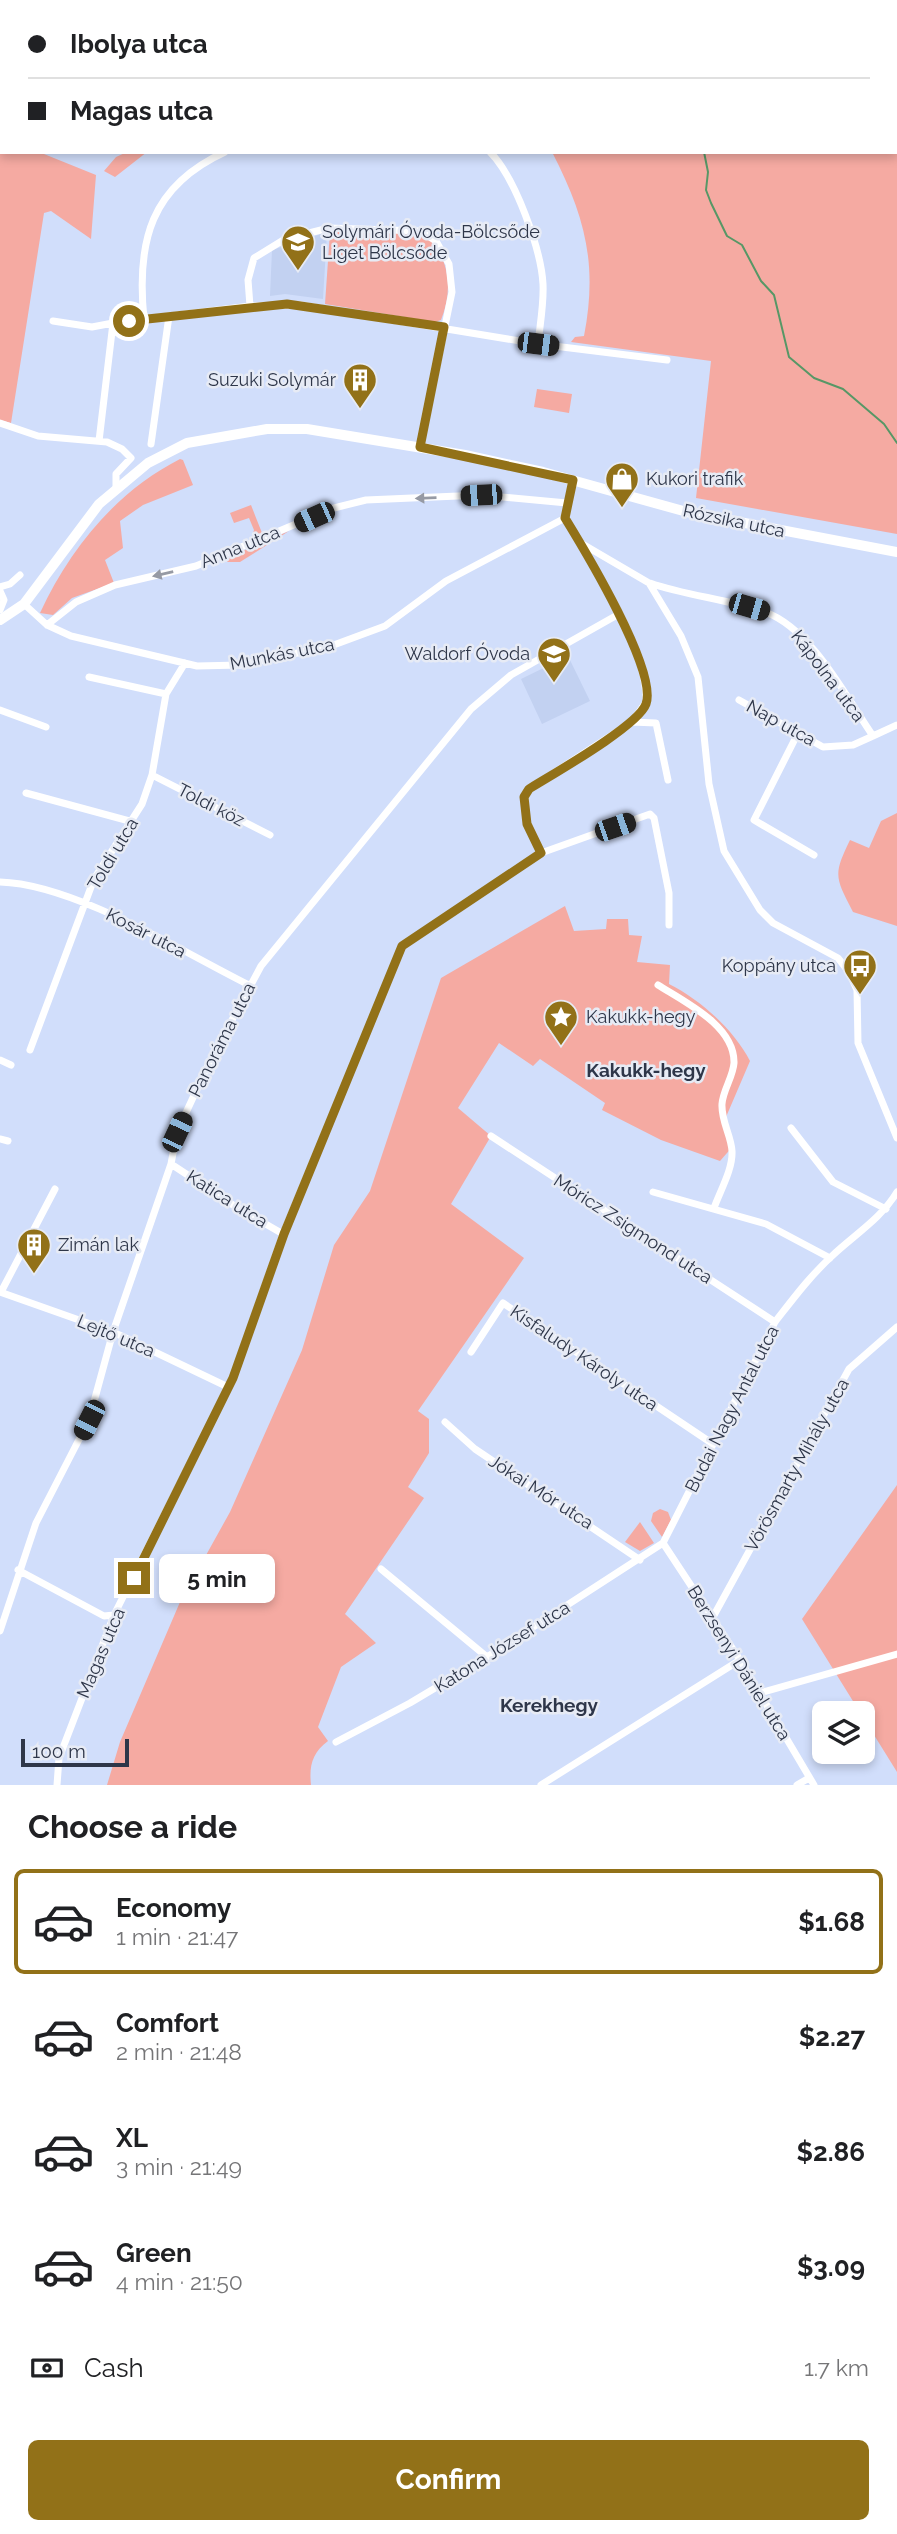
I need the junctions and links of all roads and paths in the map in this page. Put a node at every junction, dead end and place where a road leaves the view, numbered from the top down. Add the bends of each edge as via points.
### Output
1 (221, 154) edge
2 (492, 154) edge
3 (250, 306) junction
4 (169, 316) junction
5 (144, 318) junction
6 (53, 321) dead end
7 (113, 323) junction
8 (444, 327) junction
9 (538, 344) junction
10 (667, 360) dead end
11 (0, 423) edge
12 (99, 441) junction
13 (151, 444) dead end
14 (420, 447) junction
15 (573, 480) junction
16 (116, 488) junction
17 (567, 503) junction
18 (565, 518) junction
19 (579, 542) junction
20 (897, 552) edge
21 (20, 575) dead end
22 (649, 583) junction
23 (0, 589) edge
24 (24, 604) junction
25 (0, 610) edge
26 (620, 614) junction
27 (0, 620) edge
28 (47, 625) junction
29 (185, 663) junction
30 (89, 677) dead end
31 (166, 694) junction
32 (739, 700) dead end
33 (0, 710) edge
34 (632, 722) junction
35 (897, 725) edge
36 (46, 727) dead end
37 (798, 733) junction
38 (873, 736) junction
39 (823, 747) joint
40 (152, 775) junction
41 (668, 780) dead end
42 (26, 793) dead end
43 (133, 822) junction
44 (270, 835) dead end
45 (541, 853) junction
46 (814, 855) dead end
47 (0, 881) edge
48 (85, 903) junction
49 (669, 925) dead end
50 (249, 985) junction
51 (658, 985) dead end
52 (30, 1050) dead end
53 (0, 1060) edge
54 (11, 1065) dead end
55 (791, 1128) dead end
56 (491, 1136) dead end
57 (897, 1138) edge
58 (171, 1164) junction
59 (55, 1189) dead end
60 (653, 1192) dead end
61 (897, 1192) edge
62 (714, 1208) junction
63 (886, 1209) junction
64 (284, 1234) junction
65 (830, 1258) junction
66 (1, 1292) edge
67 (775, 1322) junction
68 (897, 1326) edge
69 (113, 1332) junction
70 (471, 1352) dead end
71 (228, 1387) junction
72 (445, 1422) dead end
73 (713, 1444) junction
74 (663, 1543) junction
75 (640, 1560) junction
76 (381, 1569) dead end
77 (18, 1570) junction
78 (114, 1615) junction
79 (713, 1617) junction
80 (0, 1631) edge
81 (897, 1654) edge
82 (487, 1657) junction
83 (740, 1660) junction
84 (760, 1693) junction
85 (335, 1742) dead end
86 (809, 1777) junction
87 (57, 1785) edge
88 (541, 1785) edge
89 (797, 1785) edge
90 (814, 1785) edge

1 - 5 street via 202,163 157,207 143,262
2 - 9 street via 506,172 538,256 543,282
3 - 4 street
3 - 8 street via 302,305
3 - 8 street via 249,267 254,258 285,239 329,228 421,230 436,241 452,275
4 - 5 street
4 - 13 street
5 - 7 street
6 - 7 street via 92,327
7 - 12 street
8 - 9 street
8 - 14 street
9 - 10 street
11 - 12 street via 38,436
12 - 16 street via 116,445 131,458 116,474
14 - 15 main road, Rózsika utca
14 - 16 main road, Rózsika utca via 307,429 225,434 179,447
15 - 17 street
15 - 20 main road, Rózsika utca via 687,512
16 - 24 main road, Rózsika utca
17 - 18 street
17 -> 28 street, Anna utca via 481,495 366,500 196,566 92,594
18 - 19 street
18 - 29 street, Munkás utca via 446,581 385,626 331,646 240,665
19 - 22 street
19 - 26 street
21 - 23 street
22 - 38 street, Kápolna utca via 766,612 791,626
22 - 57 street via 681,636 698,677 709,784 724,850 760,910 773,923 838,958 849,972 857,989 858,1043
23 - 25 street via 4,600
24 - 27 main road, Rózsika utca
24 - 28 street, Munkás utca
26 - 34 street via 646,695 645,706
26 - 50 street, Panoráma utca via 512,675 471,709
28 - 29 street, Munkás utca via 71,636
29 - 31 street, Toldi utca
30 - 31 street
31 - 40 street, Toldi utca
32 - 37 street, Nap utca
33 - 36 street
34 - 41 street via 656,723
34 - 45 street via 529,789 524,797 527,824
35 - 38 street
37 - 39 street, Nap utca
37 - 46 street via 754,820
38 - 39 street, Kápolna utca via 853,745
40 - 43 street, Toldi utca
40 - 44 street, Toldi köz
42 - 43 street
43 - 48 street, Toldi utca via 94,878
45 - 49 street, Magas utca via 650,814 667,883
45 - 64 street, Magas utca via 402,946
47 - 48 street, Kosár utca via 26,882
48 - 50 street, Kosár utca
48 - 52 street, Toldi utca
50 - 58 street, Panoráma utca via 177,1132
51 - 62 street via 693,1006 732,1047 734,1065 722,1103 731,1160
53 - 54 street
55 - 63 street via 833,1182
56 - 67 street, Móricz Zsigmond utca
58 - 64 street, Katica utca
58 - 69 street, Panoráma utca
59 - 66 street
60 - 62 street
61 - 63 street, Budai Nagy Antal utca
62 - 65 street via 765,1224
63 - 65 street, Budai Nagy Antal utca
64 - 71 street, Magas utca
65 - 67 street, Budai Nagy Antal utca
66 - 69 street, Lejtő utca
67 - 73 street, Budai Nagy Antal utca
68 - 79 street, Vörösmarty Mihály utca via 849,1369
69 - 71 street, Lejtő utca
69 - 77 street, Panoráma utca via 89,1420 36,1523
70 - 73 street, Kisfaludy Károly utca via 503,1303
71 - 78 street, Magas utca
72 - 75 street, Jókai Mór utca via 475,1449
73 - 74 street, Budai Nagy Antal utca
74 - 75 street, Katona József utca
74 - 79 street, Berzsenyi Dániel utca
75 - 82 street, Katona József utca
76 - 82 street
77 - 78 street via 104,1616
77 - 80 street, Panoráma utca
78 - 87 street, Magas utca via 59,1758
79 - 83 street, Berzsenyi Dániel utca
81 - 84 street
82 - 85 street, Katona József utca
83 - 84 street, Berzsenyi Dániel utca
83 - 88 street
84 - 86 street, Berzsenyi Dániel utca
86 - 89 street
86 - 90 street, Berzsenyi Dániel utca

